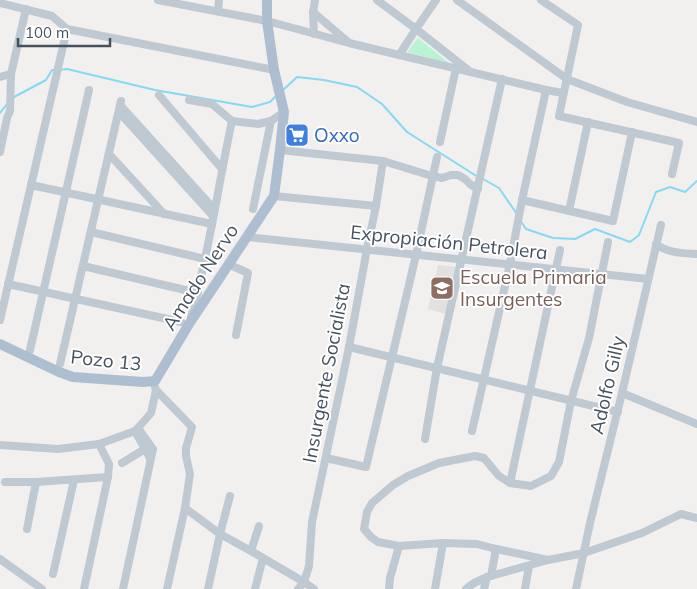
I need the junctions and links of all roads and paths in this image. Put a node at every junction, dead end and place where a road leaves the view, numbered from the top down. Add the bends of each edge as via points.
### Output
1 (158, 0) edge
2 (219, 0) edge
3 (267, 0) edge
4 (315, 0) edge
5 (377, 0) edge
6 (436, 0) edge
7 (457, 0) edge
8 (541, 0) edge
9 (0, 3) edge
10 (26, 9) junction
11 (218, 11) junction
12 (313, 12) junction
13 (267, 21) junction
14 (67, 29) junction
15 (416, 29) junction
16 (314, 34) junction
17 (349, 43) junction
18 (399, 55) junction
19 (456, 68) junction
20 (274, 70) junction
21 (470, 71) junction
22 (11, 74) junction
23 (0, 77) edge
24 (502, 79) junction
25 (567, 79) junction
26 (89, 90) dead end
27 (546, 90) junction
28 (564, 93) junction
29 (159, 95) dead end
30 (189, 100) dead end
31 (283, 107) junction
32 (232, 121) junction
33 (271, 121) junction
34 (588, 122) junction
35 (697, 122) edge
36 (632, 132) junction
37 (440, 142) dead end
38 (280, 150) junction
39 (0, 152) edge
40 (109, 154) junction
41 (436, 157) dead end
42 (383, 161) junction
43 (222, 168) junction
44 (672, 174) dead end
45 (432, 176) junction
46 (31, 186) junction
47 (478, 186) junction
48 (66, 193) junction
49 (274, 196) junction
50 (98, 200) junction
51 (522, 200) junction
52 (376, 206) junction
53 (253, 209) dead end
54 (569, 211) junction
55 (164, 214) junction
56 (213, 217) junction
57 (661, 225) dead end
58 (91, 232) junction
59 (246, 237) junction
60 (608, 242) dead end
61 (656, 244) junction
62 (367, 250) junction
63 (560, 250) dead end
64 (697, 254) edge
65 (416, 255) junction
66 (205, 258) junction
67 (462, 260) junction
68 (228, 264) junction
69 (510, 264) junction
70 (83, 266) junction
71 (555, 269) junction
72 (602, 274) junction
73 (648, 279) junction
74 (8, 284) junction
75 (43, 292) junction
76 (198, 292) junction
77 (75, 299) junction
78 (0, 320) edge
79 (185, 323) junction
80 (236, 335) dead end
81 (0, 344) edge
82 (349, 347) junction
83 (30, 350) dead end
84 (392, 357) junction
85 (60, 364) dead end
86 (437, 368) junction
87 (483, 380) junction
88 (155, 386) junction
89 (530, 391) junction
90 (622, 393) junction
91 (572, 401) junction
92 (618, 412) junction
93 (697, 424) edge
94 (136, 430) junction
95 (472, 431) dead end
96 (425, 439) dead end
97 (99, 444) junction
98 (0, 445) edge
99 (145, 449) junction
100 (150, 458) junction
101 (326, 458) junction
102 (122, 463) dead end
103 (108, 477) junction
104 (74, 480) junction
105 (5, 482) dead end
106 (36, 482) junction
107 (510, 484) junction
108 (230, 496) dead end
109 (185, 508) junction
110 (697, 518) edge
111 (259, 526) dead end
112 (27, 529) dead end
113 (220, 534) junction
114 (443, 543) junction
115 (399, 546) junction
116 (496, 549) junction
117 (251, 550) junction
118 (584, 552) junction
119 (263, 558) junction
120 (0, 559) edge
121 (548, 560) junction
122 (529, 566) junction
123 (53, 574) dead end
124 (489, 577) junction
125 (304, 582) junction
126 (42, 589) edge
127 (84, 589) edge
128 (123, 589) edge
129 (167, 589) edge
130 (208, 589) edge
131 (255, 589) edge
132 (298, 589) edge
133 (314, 589) edge
134 (389, 589) edge
135 (435, 589) edge
136 (466, 589) edge
137 (484, 589) edge
138 (525, 589) edge
139 (576, 589) edge

1 - 11 street
2 - 11 street
3 - 13 main road, Amado Nervo
4 - 12 street
5 - 15 street
6 - 15 street
7 - 25 street
8 - 25 street via 578,25
9 - 10 street
10 - 14 street via 52,16
10 - 22 street
11 - 13 street
12 - 16 street
12 - 17 street
13 - 16 street
13 - 20 main road, Amado Nervo
14 - 20 street
14 - 46 street
15 - 18 street
15 - 21 street
16 - 17 street
17 - 18 street
18 - 19 street
19 - 21 street
19 - 37 street
20 - 31 main road, Amado Nervo
21 - 24 street
22 - 23 street
22 - 39 street via 10,111
24 - 27 street
24 - 47 street
25 - 28 street
25 - 35 street via 627,102
26 - 48 street
27 - 28 street
27 - 51 street
28 - 34 street via 559,116
29 - 43 street
30 - 32 street via 212,104
31 - 33 street
31 - 38 main road, Amado Nervo
32 - 33 street via 258,124
32 - 43 street
33 - 53 street
34 - 36 street
34 - 54 street
36 - 44 street via 679,143
36 - 54 street via 613,221
38 - 42 street
38 - 49 main road, Amado Nervo
40 - 50 street
40 - 55 street
40 - 56 street via 120,106
41 - 45 street
42 - 45 street
42 - 52 street, Insurgente Socialista
43 - 56 street
45 - 47 street via 458,175
45 - 65 street
46 - 48 street
46 - 74 street
47 - 67 street
48 - 50 street
48 - 75 street
49 - 52 street
49 - 59 main road, Amado Nervo
50 - 55 street
50 - 58 street
51 - 54 street
51 - 69 street
52 - 62 street, Insurgente Socialista
55 - 56 street
56 - 66 street
57 - 61 street, Adolfo Gilly
58 - 66 street
58 - 70 street
59 - 62 street, Expropiación Petrolera
59 - 68 main road, Amado Nervo
60 - 72 street
61 - 64 street via 667,251
61 - 73 street, Adolfo Gilly
62 - 65 street, Expropiación Petrolera
62 - 82 street, Insurgente Socialista
63 - 71 street
65 - 67 street, Expropiación Petrolera
65 - 84 street
66 - 76 street
67 - 69 street, Expropiación Petrolera
67 - 86 street
68 - 79 main road, Amado Nervo
68 - 80 street via 248,273
69 - 71 street, Expropiación Petrolera
69 - 87 street
70 - 76 street
70 - 77 street
71 - 72 street, Expropiación Petrolera
71 - 89 street
72 - 73 street, Expropiación Petrolera
72 - 91 street
73 - 90 street, Adolfo Gilly
74 - 75 street
74 - 78 street
75 - 77 street
75 - 83 street
76 - 79 street
77 - 79 street
77 - 85 street
79 - 88 main road, Amado Nervo
81 - 88 main road, Pozo 13 via 72,376 143,382
82 - 84 street
82 - 101 street, Insurgente Socialista
84 - 86 street
84 - 101 street via 366,467
86 - 87 street
86 - 96 street
87 - 89 street
87 - 95 street
88 - 94 street, Amado Nervo via 151,413
88 - 109 street via 192,427 186,448 190,474
89 - 91 street
89 - 107 street
90 - 92 street, Adolfo Gilly
90 - 93 street
91 - 92 street
91 - 107 street via 559,462 551,476 531,486
92 - 118 street, Adolfo Gilly
94 - 97 street
94 - 99 street
94 - 100 street via 153,449
97 - 98 street via 58,448
97 - 103 street via 109,464
99 - 100 street
99 - 102 street
100 - 128 street
101 - 125 street, Insurgente Socialista via 312,522
103 - 104 street
103 - 127 street
104 - 106 street
104 - 123 street
105 - 106 street
106 - 112 street
107 - 115 street via 484,458 475,456 439,463 408,476 372,504 364,529 378,542
108 - 113 street
109 - 113 street
109 - 129 street
110 - 118 street via 681,514 642,533
111 - 117 street
113 - 117 street
113 - 130 street
114 - 115 street
114 - 116 street via 477,544
114 - 135 street
115 - 134 street
116 - 121 street
116 - 124 street
117 - 119 street
118 - 121 street
118 - 139 street, Adolfo Gilly
119 - 125 street
119 - 131 street
120 - 126 street
121 - 122 street
122 - 124 street
122 - 138 street
124 - 136 street
124 - 137 street
125 - 132 street, Insurgente Socialista
125 - 133 street

